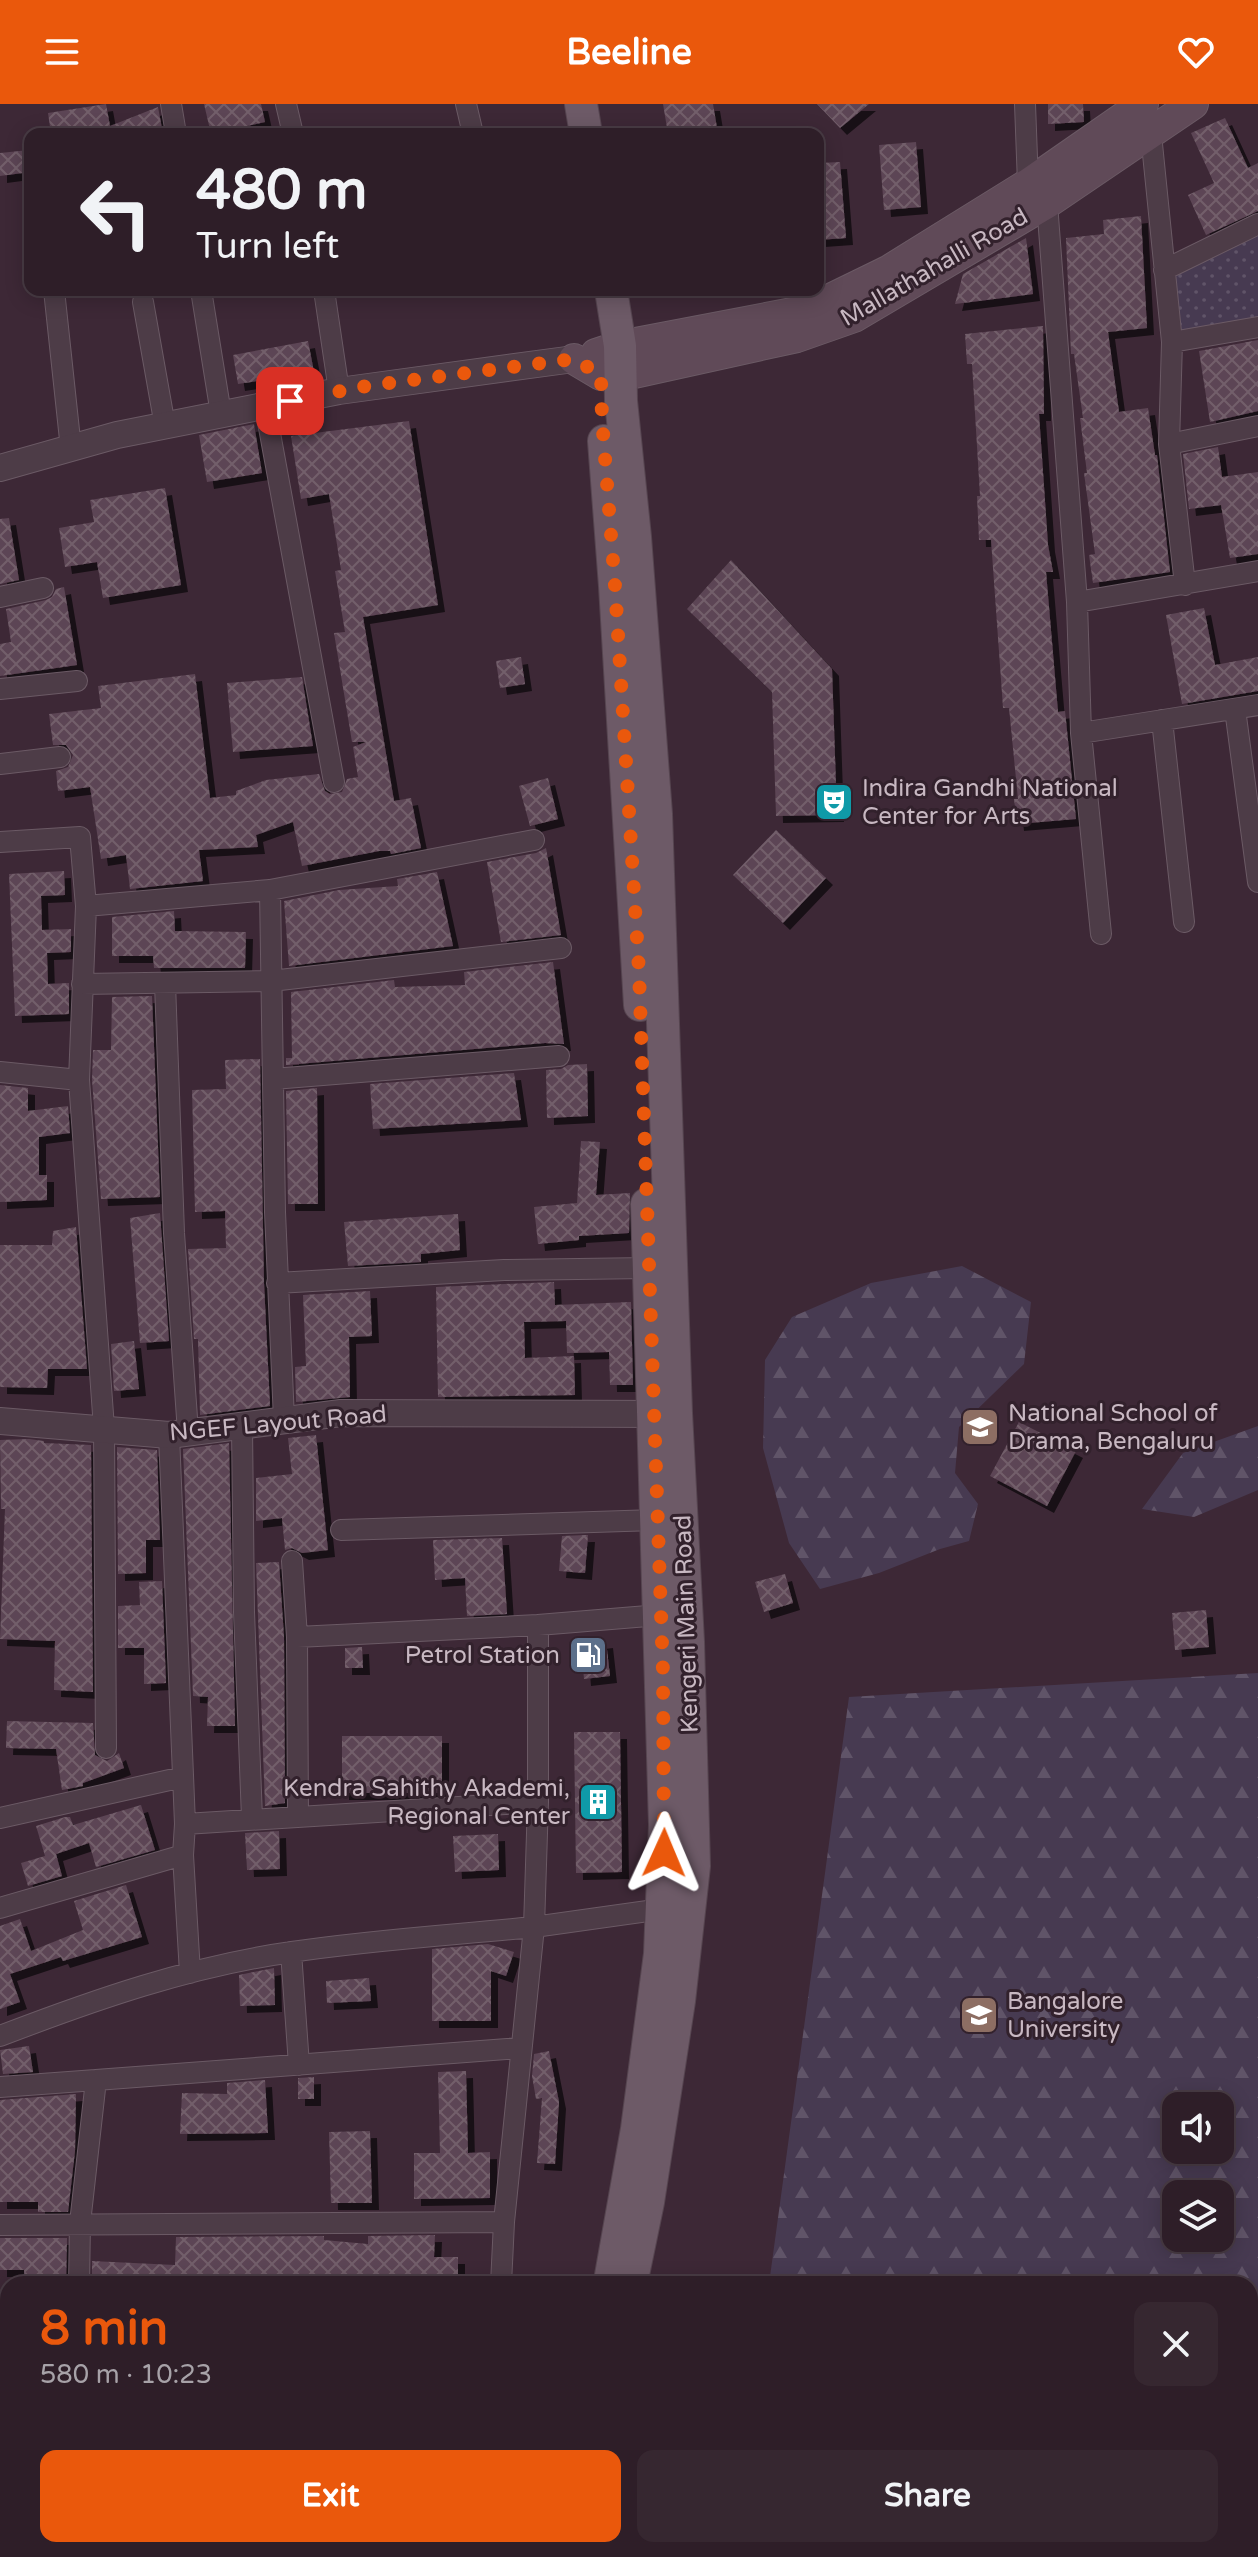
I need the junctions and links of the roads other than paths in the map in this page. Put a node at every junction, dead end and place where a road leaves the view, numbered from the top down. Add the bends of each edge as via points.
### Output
1 (286, 104) edge
2 (466, 104) edge
3 (567, 104) edge
4 (581, 104) edge
5 (1025, 104) edge
6 (1143, 104) edge
7 (1193, 104) edge
8 (177, 105) edge
9 (176, 128) edge
10 (292, 128) edge
11 (472, 128) edge
12 (570, 128) edge
13 (585, 128) edge
14 (1151, 134) junction
15 (1038, 193) junction
16 (1258, 224) edge
17 (1164, 270) junction
18 (55, 296) edge
19 (202, 296) edge
20 (325, 296) edge
21 (593, 296) edge
22 (610, 296) edge
23 (143, 302) dead end
24 (1258, 327) edge
25 (1172, 342) junction
26 (603, 362) junction
27 (339, 391) junction
28 (265, 406) junction
29 (221, 414) junction
30 (165, 426) junction
31 (1258, 426) edge
32 (1169, 444) junction
33 (71, 449) junction
34 (0, 468) edge
35 (1258, 571) edge
36 (1185, 585) junction
37 (43, 588) dead end
38 (0, 597) edge
39 (1077, 602) junction
40 (77, 681) dead end
41 (0, 689) edge
42 (1258, 705) edge
43 (1235, 709) junction
44 (1162, 720) junction
45 (1081, 733) junction
46 (60, 757) dead end
47 (0, 764) edge
48 (334, 782) dead end
49 (534, 840) dead end
50 (0, 842) edge
51 (1258, 882) edge
52 (270, 890) junction
53 (86, 906) junction
54 (1184, 922) dead end
55 (1101, 934) dead end
56 (561, 948) dead end
57 (271, 981) junction
58 (165, 983) junction
59 (82, 984) junction
60 (559, 1056) dead end
61 (0, 1072) edge
62 (273, 1079) junction
63 (79, 1080) junction
64 (648, 1268) junction
65 (277, 1283) junction
66 (664, 1414) junction
67 (284, 1420) junction
68 (0, 1421) edge
69 (242, 1426) junction
70 (104, 1428) junction
71 (178, 1433) junction
72 (656, 1520) junction
73 (341, 1530) dead end
74 (292, 1561) dead end
75 (660, 1615) junction
76 (538, 1625) junction
77 (297, 1637) junction
78 (106, 1748) dead end
79 (183, 1777) junction
80 (538, 1802) junction
81 (298, 1817) junction
82 (0, 1818) edge
83 (252, 1818) junction
84 (185, 1824) junction
85 (183, 1855) junction
86 (0, 1908) edge
87 (662, 1909) junction
88 (534, 1927) junction
89 (291, 1952) junction
90 (190, 1973) junction
91 (0, 2036) edge
92 (520, 2048) junction
93 (299, 2065) junction
94 (96, 2080) junction
95 (0, 2087) edge
96 (504, 2222) junction
97 (80, 2223) junction
98 (0, 2225) edge
99 (79, 2276) edge
100 (501, 2276) edge
101 (610, 2276) edge
102 (633, 2276) edge

1 - 10 street
2 - 11 street
3 - 12 main road
4 - 13 main road
5 - 15 street
6 - 15 main road, Mallathahalli Road
7 - 14 main road, Mallathahalli Road
8 - 9 street
14 - 15 main road, Mallathahalli Road
14 - 17 street
15 - 26 main road, Mallathahalli Road via 808,310
15 - 39 street
16 - 17 street
17 - 25 street
18 - 33 street
19 - 29 street
20 - 27 street
21 - 26 main road, Kengeri Main Road
22 - 26 main road, Kengeri Main Road
23 - 30 street
24 - 25 street
25 - 32 street
26 - 27 street
26 - 64 main road, Kengeri Main Road via 602,419 639,971
26 - 66 main road, Kengeri Main Road via 656,814
27 - 28 street
28 - 29 street
28 - 48 street
29 - 30 street
30 - 33 street
31 - 32 street
32 - 36 street
33 - 34 street
35 - 36 street
36 - 39 street
37 - 38 street
39 - 45 street
40 - 41 street
42 - 43 street
43 - 44 street
43 - 51 street
44 - 45 street
44 - 54 street
45 - 55 street
46 - 47 street
49 - 52 street
50 - 53 street via 80,837
52 - 53 street
52 - 57 street
53 - 59 street
56 - 57 street
57 - 58 street
57 - 62 street
58 - 59 street
58 - 71 street
59 - 63 street
60 - 62 street
61 - 63 street
62 - 65 street
63 - 70 street
64 - 65 street
64 - 66 main road, Kengeri Main Road
65 - 67 street
66 - 67 street, NGEF Layout Road via 341,1413
66 - 72 main road, Kengeri Main Road
66 - 102 main road, Kengeri Main Road via 688,1642 694,1866 677,2016
67 - 69 street, NGEF Layout Road
68 - 70 street, NGEF Layout Road
69 - 71 street, NGEF Layout Road
69 - 83 street
70 - 71 street, NGEF Layout Road
70 - 78 street
71 - 79 street
72 - 73 street
72 - 75 main road, Kengeri Main Road
74 - 77 street
75 - 76 street
75 - 87 main road, Kengeri Main Road
76 - 77 street
76 - 80 street
77 - 81 street
79 - 82 street
79 - 84 street
80 - 81 street
80 - 88 street
81 - 83 street
83 - 84 street
84 - 85 street
85 - 86 street
85 - 90 street
87 - 88 street
87 - 101 main road, Kengeri Main Road via 637,2129
88 - 89 street
88 - 92 street
89 - 90 street
89 - 93 street
90 - 91 street
92 - 93 street
92 - 96 street
93 - 94 street
94 - 95 street
94 - 97 street
96 - 97 street
96 - 100 street
97 - 98 street
97 - 99 street

